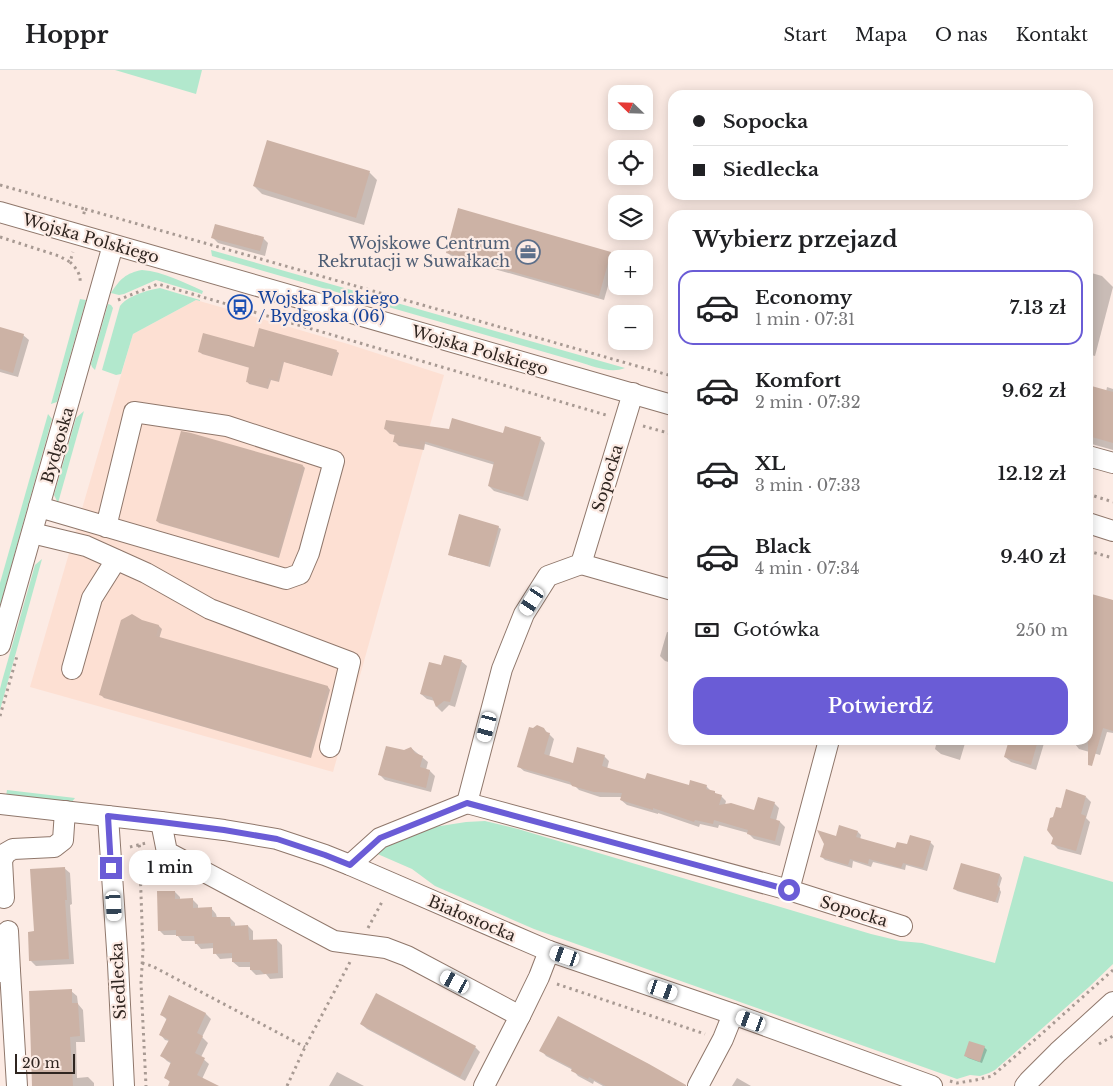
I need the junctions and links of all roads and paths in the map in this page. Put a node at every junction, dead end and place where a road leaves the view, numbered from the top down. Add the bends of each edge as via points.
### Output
1 (85, 209) dead end
2 (0, 212) edge
3 (113, 245) junction
4 (70, 262) dead end
5 (79, 290) dead end
6 (118, 300) dead end
7 (668, 375) edge
8 (633, 393) junction
9 (668, 404) edge
10 (624, 420) junction
11 (668, 433) edge
12 (1093, 457) edge
13 (1113, 463) edge
14 (1093, 496) edge
15 (1113, 502) edge
16 (39, 507) junction
17 (1093, 525) edge
18 (106, 527) junction
19 (1113, 531) edge
20 (32, 533) junction
21 (1093, 552) edge
22 (1113, 558) edge
23 (116, 560) junction
24 (580, 564) junction
25 (668, 589) edge
26 (0, 645) edge
27 (72, 669) dead end
28 (828, 745) edge
29 (330, 747) dead end
30 (467, 803) junction
31 (0, 804) edge
32 (65, 811) junction
33 (108, 816) junction
34 (161, 822) junction
35 (139, 845) dead end
36 (350, 865) junction
37 (789, 890) junction
38 (386, 894) dead end
39 (4, 898) dead end
40 (902, 926) dead end
41 (8, 931) dead end
42 (360, 945) junction
43 (549, 951) junction
44 (142, 963) junction
45 (1113, 970) edge
46 (5, 972) edge
47 (550, 982) dead end
48 (1113, 1002) edge
49 (733, 1014) junction
50 (520, 1016) junction
51 (710, 1037) dead end
52 (305, 1047) junction
53 (976, 1080) junction
54 (940, 1083) edge
55 (17, 1086) edge
56 (124, 1086) edge
57 (146, 1086) edge
58 (287, 1086) edge
59 (484, 1086) edge
60 (698, 1086) edge
61 (974, 1086) edge
62 (1025, 1086) edge

1 - 7 path
2 - 3 street, Wojska Polskiego
3 - 8 street, Wojska Polskiego
3 - 16 street, Bydgoska
4 - 5 path via 77,269
6 - 10 path via 158,284
8 - 9 street, Wojska Polskiego
8 - 10 street, Sopocka
10 - 11 path
10 - 24 street, Sopocka
12 - 13 street
14 - 15 path
16 - 18 street
16 - 20 street, Bydgoska
17 - 19 street
18 - 18 street via 286,580 300,574 309,553 334,461 227,426 134,412
20 - 23 street via 86,546
20 - 26 street, Bydgoska
21 - 22 path
23 - 27 street via 92,598
23 - 29 street via 210,609 350,662
24 - 25 street
24 - 30 street via 548,576 524,614 502,669
28 - 37 street
30 - 36 street via 380,838
30 - 37 street, Sopocka
31 - 32 street, Białostocka
32 - 33 street, Białostocka
32 - 39 street via 62,840 54,847 6,853 2,860
33 - 34 street, Białostocka
33 - 56 street, Siedlecka
34 - 36 street, Białostocka via 277,839
34 - 42 street via 167,852 334,941
35 - 44 path
36 - 43 street, Białostocka
37 - 40 street, Sopocka
38 - 42 path
41 - 46 street
42 - 50 street via 386,948 407,956
42 - 52 path
43 - 49 street, Białostocka
43 - 50 street
44 - 52 path
44 - 57 path
45 - 53 path via 998,1072
46 - 55 street
47 - 51 path
48 - 62 street
49 - 54 street, Białostocka
49 - 60 street
50 - 59 street
52 - 58 path
53 - 54 path
53 - 61 path

